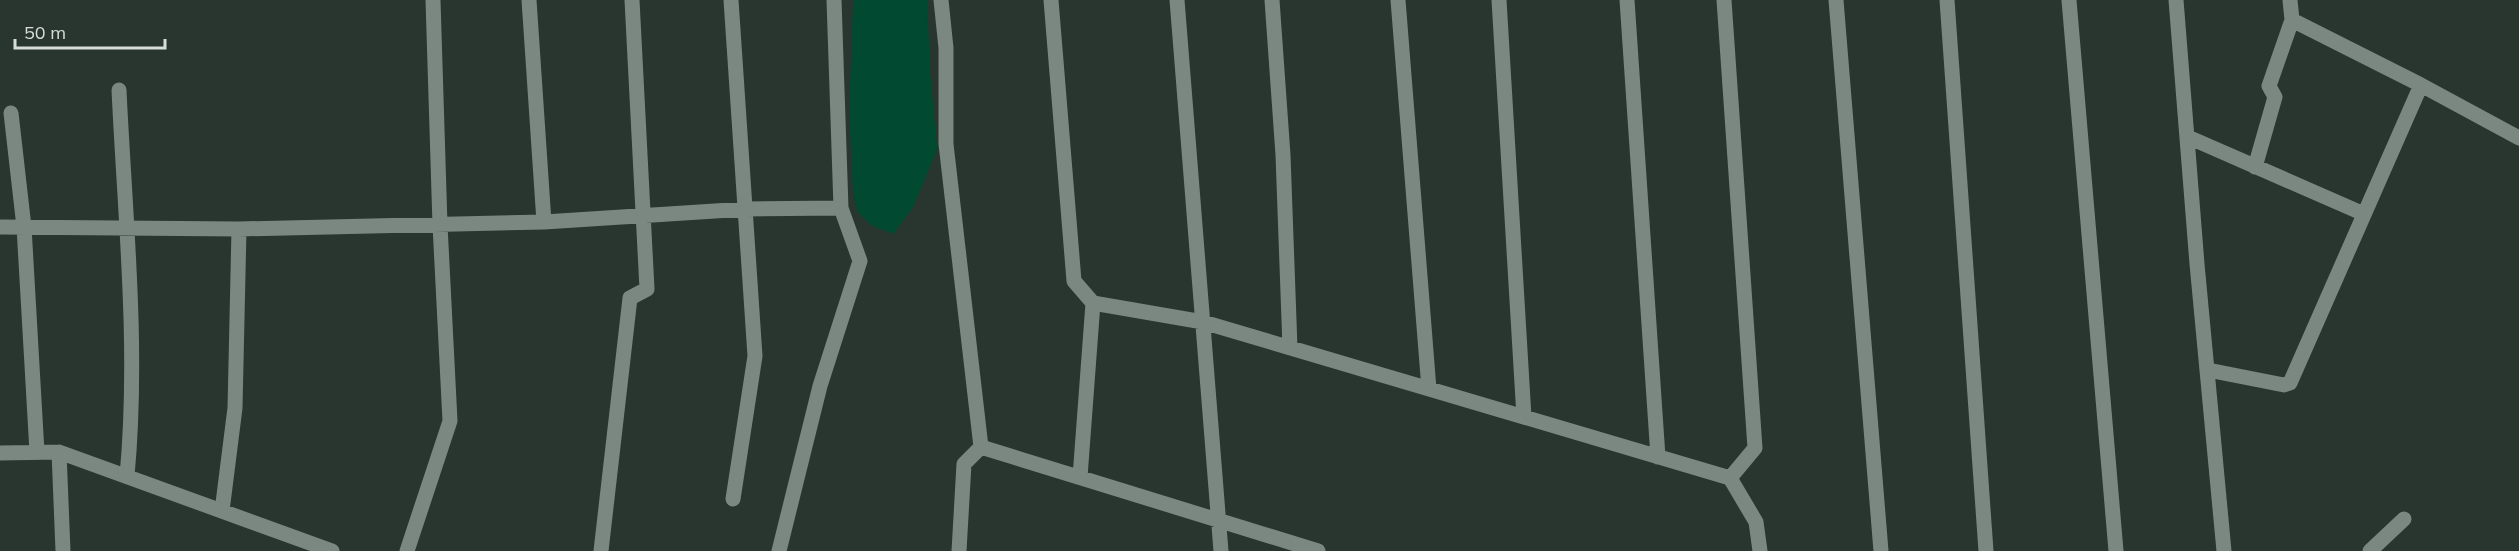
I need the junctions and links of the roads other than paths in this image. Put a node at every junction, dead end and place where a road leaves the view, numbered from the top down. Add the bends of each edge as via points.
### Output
1 (433, 0) edge
2 (529, 0) edge
3 (632, 0) edge
4 (731, 0) edge
5 (834, 0) edge
6 (941, 0) edge
7 (1051, 0) edge
8 (1177, 0) edge
9 (1272, 0) edge
10 (1398, 0) edge
11 (1499, 0) edge
12 (1627, 0) edge
13 (1724, 0) edge
14 (1836, 0) edge
15 (1947, 0) edge
16 (2069, 0) edge
17 (2176, 0) edge
18 (2290, 0) edge
19 (2292, 21) junction
20 (2421, 85) junction
21 (119, 90) dead end
22 (11, 112) dead end
23 (2188, 137) junction
24 (2519, 138) edge
25 (2255, 166) junction
26 (841, 208) junction
27 (746, 209) junction
28 (2364, 214) junction
29 (645, 216) junction
30 (544, 222) junction
31 (440, 225) junction
32 (0, 227) edge
33 (24, 227) junction
34 (127, 228) junction
35 (239, 229) junction
36 (1093, 303) junction
37 (1203, 322) junction
38 (1290, 348) junction
39 (2208, 370) junction
40 (1429, 389) junction
41 (1524, 417) junction
42 (981, 447) junction
43 (37, 452) junction
44 (60, 452) junction
45 (0, 453) edge
46 (1658, 457) junction
47 (127, 476) junction
48 (1080, 477) junction
49 (1730, 478) junction
50 (733, 499) dead end
51 (222, 511) junction
52 (2404, 519) dead end
53 (1219, 520) junction
54 (312, 547) edge
55 (63, 551) edge
56 (332, 551) edge
57 (407, 551) edge
58 (601, 551) edge
59 (779, 551) edge
60 (958, 551) edge
61 (1221, 551) edge
62 (1318, 551) edge
63 (1760, 551) edge
64 (1881, 551) edge
65 (1986, 551) edge
66 (2116, 551) edge
67 (2224, 551) edge
68 (2370, 551) edge

1 - 31 street
2 - 30 street
3 - 29 street
4 - 27 street
5 - 26 street
6 - 42 street via 946,48 946,144
7 - 36 street via 1074,281
8 - 37 street
9 - 38 street via 1284,155
10 - 40 street
11 - 41 street
12 - 46 street
13 - 49 street via 1755,448
14 - 64 street
15 - 65 street
16 - 66 street
17 - 23 street
18 - 19 street
19 - 20 street
19 - 25 street via 2270,86 2275,97
20 - 24 street
20 - 28 street
21 - 34 street
22 - 33 street
23 - 25 street
23 - 39 street
25 - 28 street
26 - 27 street
26 - 59 street via 860,261 820,386
27 - 29 street
27 - 50 street via 755,356
28 - 39 street via 2290,382 2284,385
29 - 30 street
29 - 58 street via 647,289 630,298
30 - 31 street
31 - 35 street
31 - 57 street via 450,421
32 - 33 street
33 - 34 street
33 - 43 street
34 - 35 street
34 - 47 street via 132,416
35 - 51 street via 236,408
36 - 37 street
36 - 48 street
37 - 38 street
37 - 53 street
38 - 40 street
39 - 67 street
40 - 41 street
41 - 46 street
42 - 48 street
42 - 60 street via 964,464
43 - 44 street
43 - 45 street
44 - 47 street
44 - 55 street
46 - 49 street
47 - 51 street
48 - 53 street
49 - 63 street via 1756,522
51 - 54 street
52 - 68 street
53 - 61 street
53 - 62 street
54 - 56 street

